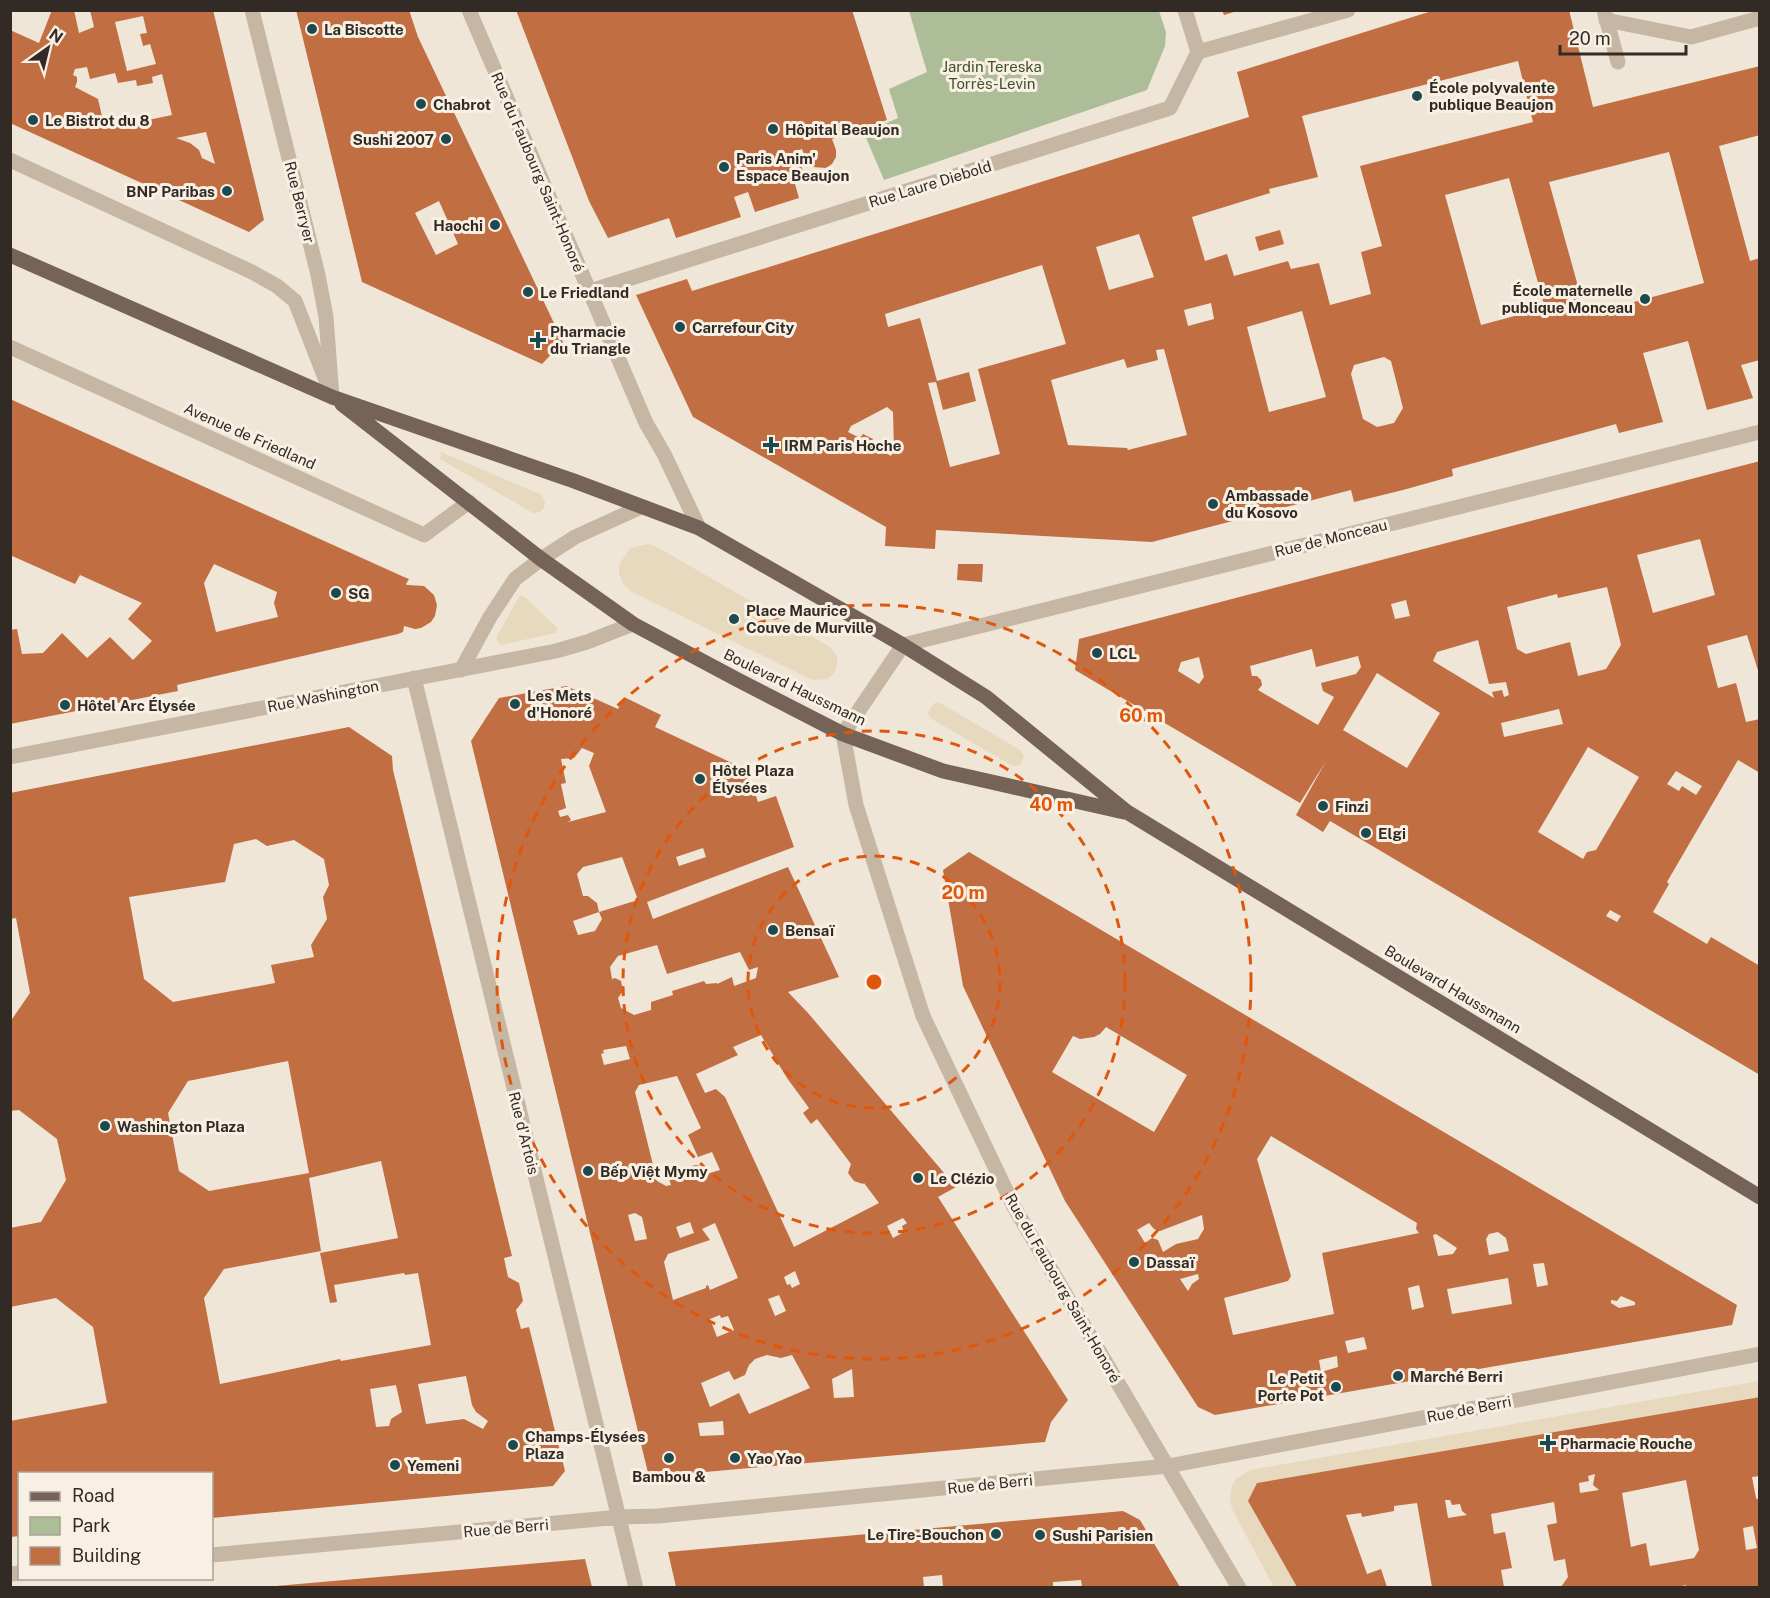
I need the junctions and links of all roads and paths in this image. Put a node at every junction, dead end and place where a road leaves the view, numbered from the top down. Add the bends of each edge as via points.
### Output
1 (252, 10) edge
2 (469, 10) edge
3 (1185, 10) edge
4 (1348, 10) edge
5 (1605, 15) edge
6 (1760, 18) edge
7 (1198, 52) junction
8 (1618, 62) dead end
9 (10, 160) edge
10 (10, 255) edge
11 (590, 291) junction
12 (10, 347) edge
13 (333, 396) junction
14 (1760, 432) edge
15 (469, 502) junction
16 (641, 507) junction
17 (699, 528) junction
18 (541, 559) junction
19 (633, 624) junction
20 (903, 645) junction
21 (461, 670) junction
22 (414, 678) junction
23 (843, 734) junction
24 (10, 757) edge
25 (1127, 812) junction
26 (1760, 1197) edge
27 (1760, 1354) edge
28 (1167, 1466) junction
29 (620, 1518) junction
30 (213, 1555) edge
31 (636, 1587) edge
32 (1239, 1587) edge

1 - 13 street, Rue Berryer via 318,275
2 - 11 street, Rue du Faubourg Saint-Honoré
3 - 7 street
4 - 7 street
5 - 6 street via 1691,37
5 - 8 street
7 - 11 street, Rue Laure Diebold via 1170,108
9 - 13 street via 277,286 295,301
10 - 13 main road
11 - 17 street, Rue du Faubourg Saint-Honoré via 646,423
12 - 15 street, Avenue de Friedland via 424,535
13 - 15 main road
13 - 16 main road
14 - 20 street, Rue de Monceau
15 - 18 main road
16 - 17 main road, Boulevard Haussmann
16 - 18 street via 575,537
17 - 20 main road, Boulevard Haussmann
18 - 19 main road, Boulevard Haussmann
18 - 21 street via 516,579 490,616
19 - 21 street, Rue Washington via 556,651
19 - 23 main road, Boulevard Haussmann
20 - 23 street
20 - 25 main road, Boulevard Haussmann via 1003,709
21 - 22 street, Rue Washington
22 - 24 street, Rue Washington
22 - 29 street, Rue d'Artois
23 - 25 main road, Boulevard Haussmann via 943,771
23 - 28 street, Rue du Faubourg Saint-Honoré via 856,805 923,1016 1014,1207
25 - 26 main road, Boulevard Haussmann
27 - 28 street, Rue de Berri
28 - 29 street, Rue de Berri
28 - 32 street, Rue du Faubourg Saint-Honoré
29 - 30 street, Rue de Berri
29 - 31 street, Rue d'Artois

